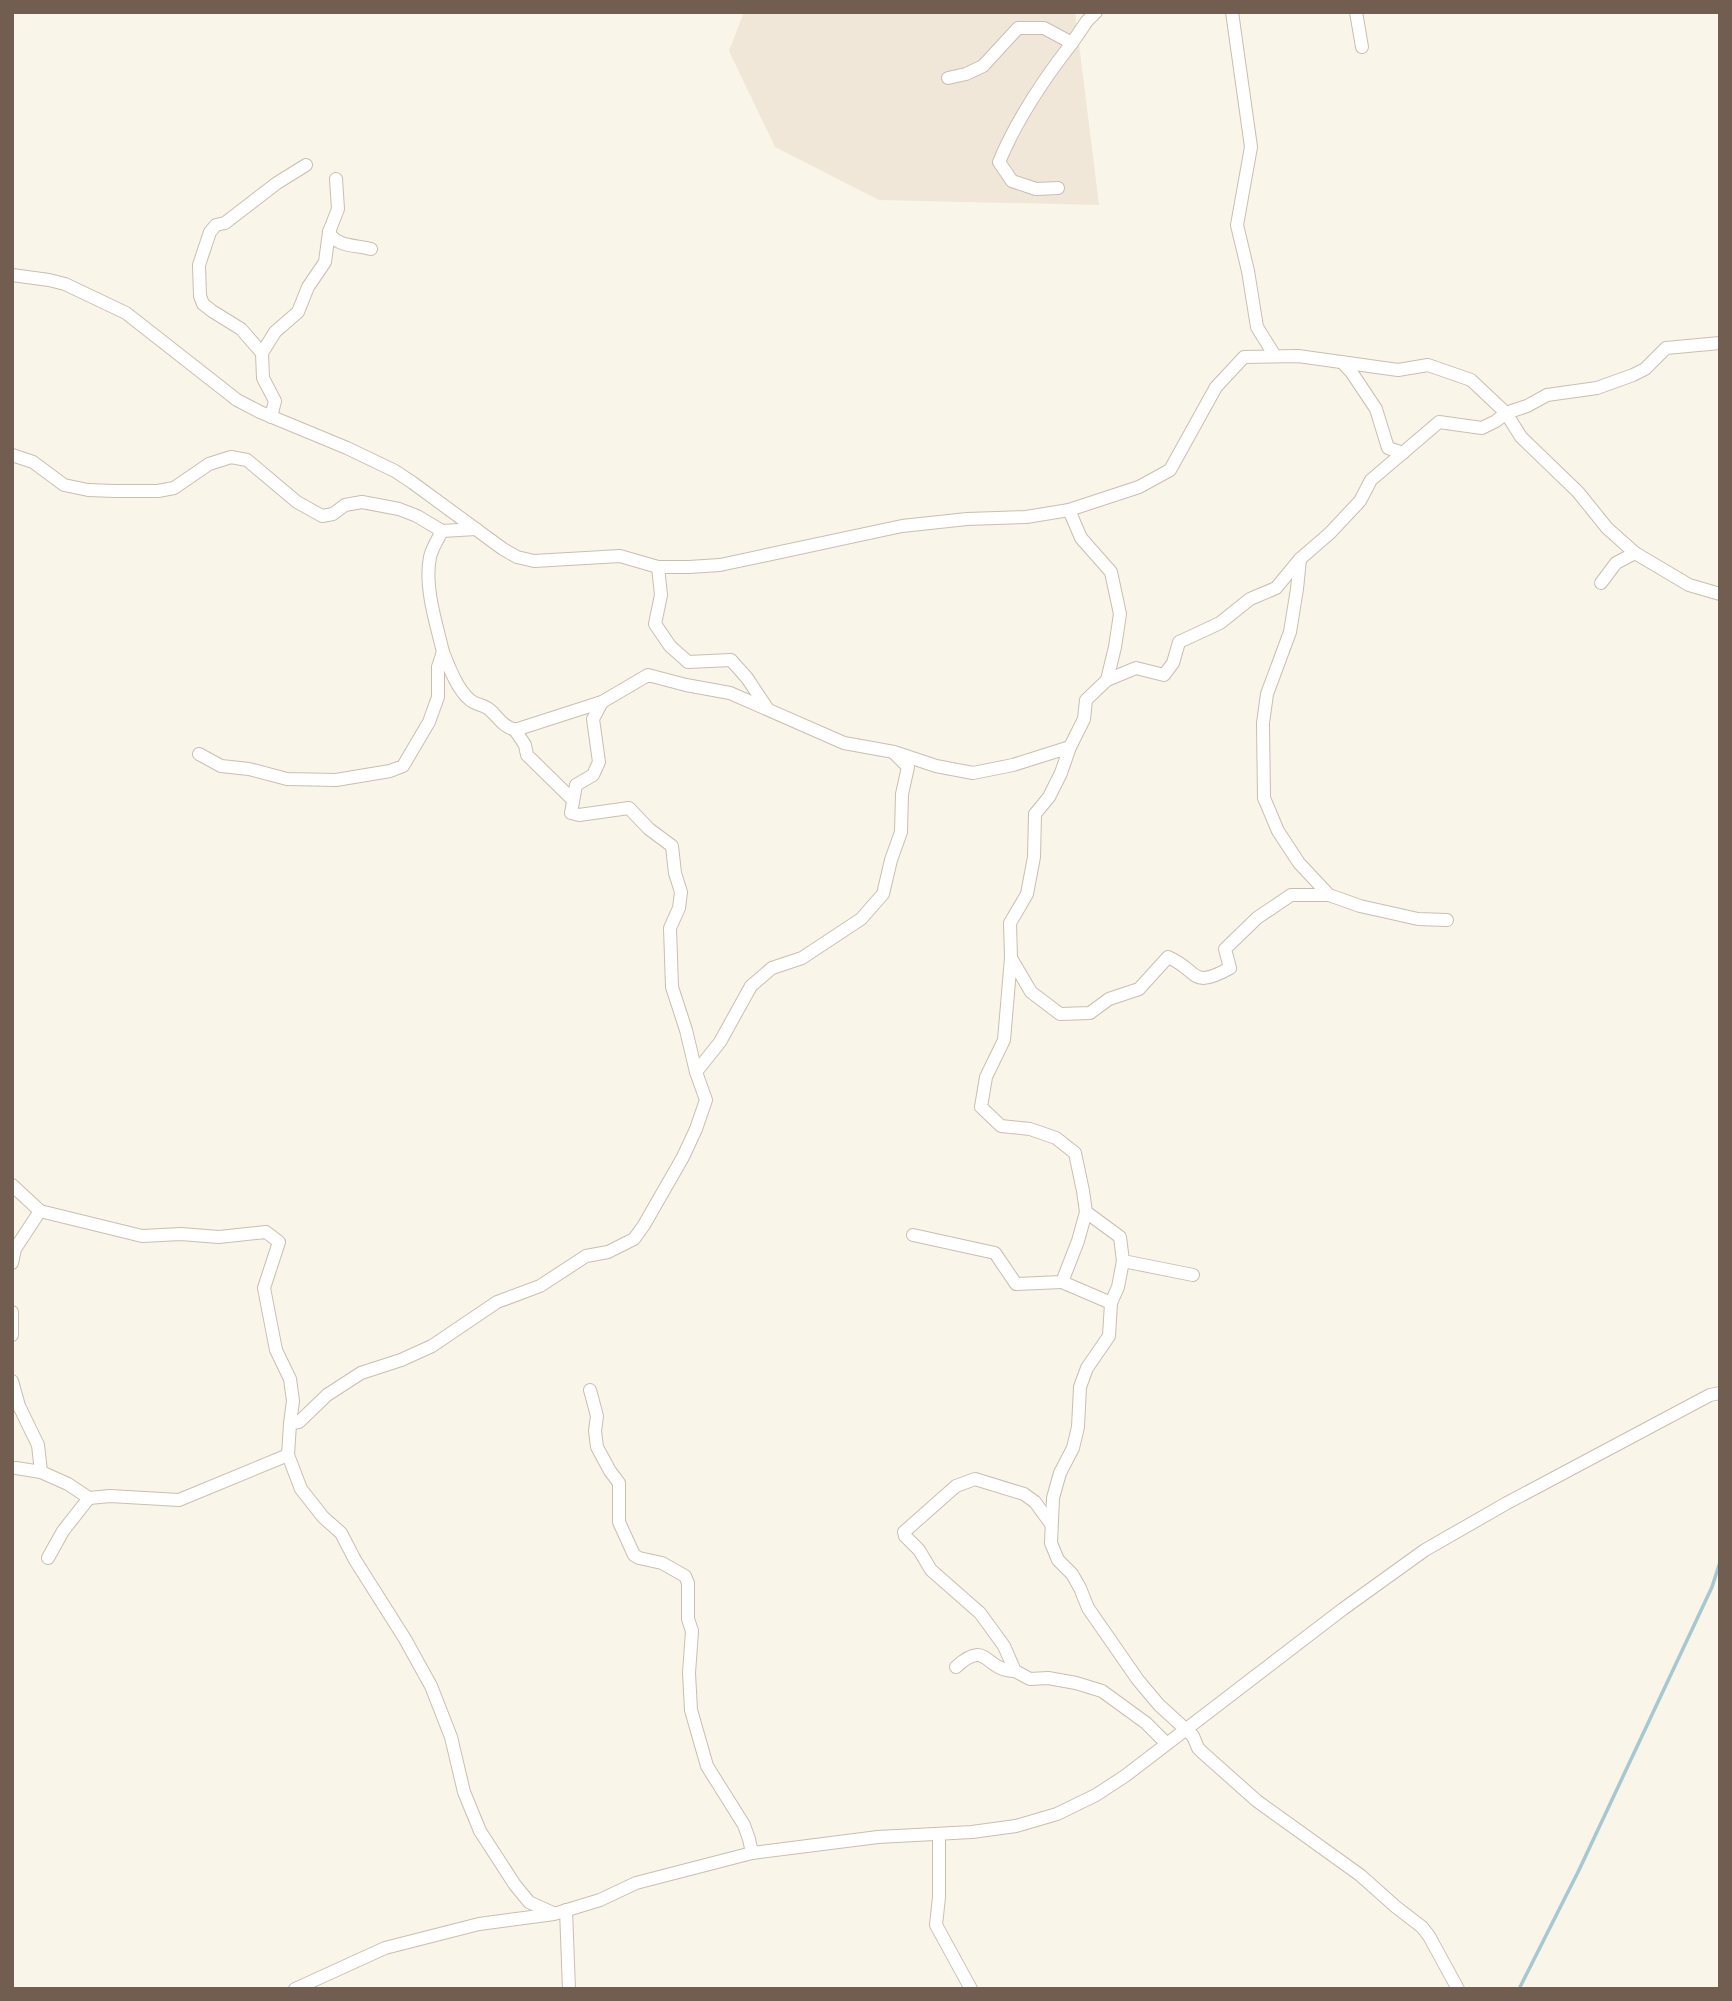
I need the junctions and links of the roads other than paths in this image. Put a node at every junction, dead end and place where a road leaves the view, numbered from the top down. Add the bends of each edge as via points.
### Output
1 (1096, 12) edge
2 (1232, 12) edge
3 (1356, 12) edge
4 (1072, 43) junction
5 (1362, 47) dead end
6 (948, 78) dead end
7 (306, 165) dead end
8 (336, 179) dead end
9 (1058, 188) dead end
10 (329, 232) junction
11 (370, 249) dead end
12 (12, 275) edge
13 (1720, 343) edge
14 (262, 353) junction
15 (1275, 356) junction
16 (1342, 362) junction
17 (1506, 413) junction
18 (271, 417) junction
19 (1403, 453) junction
20 (12, 455) edge
21 (1069, 510) junction
22 (476, 530) junction
23 (442, 531) junction
24 (1635, 553) junction
25 (1300, 559) junction
26 (658, 567) junction
27 (1601, 583) dead end
28 (1720, 594) edge
29 (443, 652) junction
30 (1107, 680) junction
31 (601, 702) junction
32 (767, 708) junction
33 (515, 730) junction
34 (1070, 747) junction
35 (894, 752) junction
36 (199, 754) dead end
37 (573, 800) junction
38 (1329, 895) junction
39 (1447, 920) dead end
40 (1011, 958) junction
41 (696, 1072) junction
42 (12, 1185) edge
43 (40, 1211) junction
44 (1086, 1212) junction
45 (913, 1235) dead end
46 (1123, 1261) junction
47 (12, 1263) edge
48 (1193, 1275) dead end
49 (1062, 1282) junction
50 (1111, 1303) junction
51 (12, 1312) edge
52 (12, 1335) edge
53 (12, 1381) edge
54 (590, 1390) dead end
55 (1720, 1393) edge
56 (290, 1424) junction
57 (288, 1455) junction
58 (40, 1467) junction
59 (20, 1469) dead end
60 (89, 1498) junction
61 (1051, 1524) junction
62 (48, 1558) dead end
63 (956, 1667) dead end
64 (1015, 1671) junction
65 (1184, 1729) junction
66 (1166, 1743) junction
67 (939, 1834) junction
68 (752, 1853) junction
69 (560, 1912) junction
70 (295, 1989) edge
71 (569, 1989) edge
72 (971, 1989) edge
73 (1458, 1989) edge

1 - 4 street
2 - 15 street via 1251,147 1237,225 1256,327
3 - 5 street
4 - 6 street via 1044,28 1018,28 983,66
4 - 9 street via 1017,122 999,162 1012,181 1036,189
7 - 14 street via 216,225 199,265 203,304 241,329
8 - 10 street via 338,208
10 - 11 street via 340,243
10 - 14 street via 325,262 298,312 275,332
12 - 18 street via 65,284 126,313 237,400
13 - 17 street via 1666,348 1633,375 1597,388 1547,395
14 - 18 street via 263,378 275,401
15 - 16 street
15 - 21 street via 1244,357 1225,377 1170,470 1139,487
16 - 17 street via 1398,370 1428,365 1471,380
16 - 19 street via 1376,409 1388,448
17 - 19 street via 1482,428 1439,422
17 - 24 street via 1521,437
18 - 22 street via 394,471
19 - 25 street via 1371,480 1360,500
20 - 23 street via 33,462 64,485 116,491 174,488 209,464 231,457 247,460 297,502 322,516 345,505 370,503 399,509
21 - 26 street via 902,526 720,565
21 - 30 street via 1081,538 1111,572 1119,614
22 - 23 street
22 - 26 street via 517,557 534,561 620,556
23 - 29 street via 428,570
24 - 27 street via 1616,563
24 - 28 street via 1689,585
25 - 30 street via 1276,588 1179,642 1164,675 1136,668
25 - 38 street via 1290,632 1266,694 1264,798 1299,863
26 - 32 street via 661,595 655,624 670,646 688,662 731,660
29 - 33 street via 469,699 488,707 504,726
29 - 36 street via 438,697 403,766 335,780 287,779 221,766
30 - 34 street via 1086,699 1084,719
31 - 32 street via 648,674 730,693
31 - 33 street
31 - 37 street via 593,719 599,762 593,775 576,785
32 - 35 street via 844,743
33 - 37 street via 527,755
34 - 35 street via 973,773
34 - 40 street via 1049,797 1035,814 1027,894 1010,923
35 - 41 street via 908,767 901,832 883,894 861,919 802,958 772,968 751,986 720,1042
37 - 41 street via 570,813 579,815 629,808 672,846 681,892 680,908 670,928 672,987
38 - 39 street via 1418,919
38 - 40 street via 1291,895 1257,918 1226,948 1230,968 1210,979 1195,977 1168,957 1139,989 1109,999 1090,1013 1060,1014 1031,992
40 - 44 street via 1004,1041 986,1077 981,1107 1002,1126 1056,1138 1074,1153
41 - 56 street via 706,1100 696,1129 634,1239 608,1252 586,1256 540,1286 497,1303 432,1346 361,1373 327,1395 299,1422
42 - 43 street
43 - 47 street via 15,1250
43 - 56 street via 142,1236 266,1232 279,1242 264,1288 276,1350 290,1379
44 - 46 street via 1119,1237
44 - 49 street
45 - 49 street via 995,1253 1016,1284
46 - 48 street
46 - 50 street
49 - 50 street
50 - 61 street via 1110,1336 1087,1368 1080,1387 1078,1427 1060,1473
51 - 52 street
53 - 58 street via 38,1445
54 - 68 street via 597,1416 597,1447 619,1483 620,1522 634,1555 662,1563 685,1576 688,1583 691,1710 707,1766 744,1825
55 - 65 street via 1425,1550
56 - 57 street
57 - 60 street via 179,1500
57 - 69 street via 301,1489 341,1533 431,1686 480,1831 529,1902
58 - 59 street
58 - 60 street
60 - 62 street
61 - 64 street via 1024,1494 975,1479 956,1486 904,1532 931,1570 980,1613
61 - 65 street via 1051,1543 1058,1560 1072,1574 1088,1608 1138,1680
63 - 64 street via 978,1654 1002,1669
64 - 66 street via 1030,1679 1058,1680 1102,1691
65 - 66 street
65 - 73 street via 1203,1753 1258,1801 1422,1927
66 - 67 street via 1096,1795 1057,1814 1016,1826
67 - 68 street
67 - 72 street via 936,1925
68 - 69 street via 636,1883
69 - 70 street via 479,1924 385,1948
69 - 71 street

